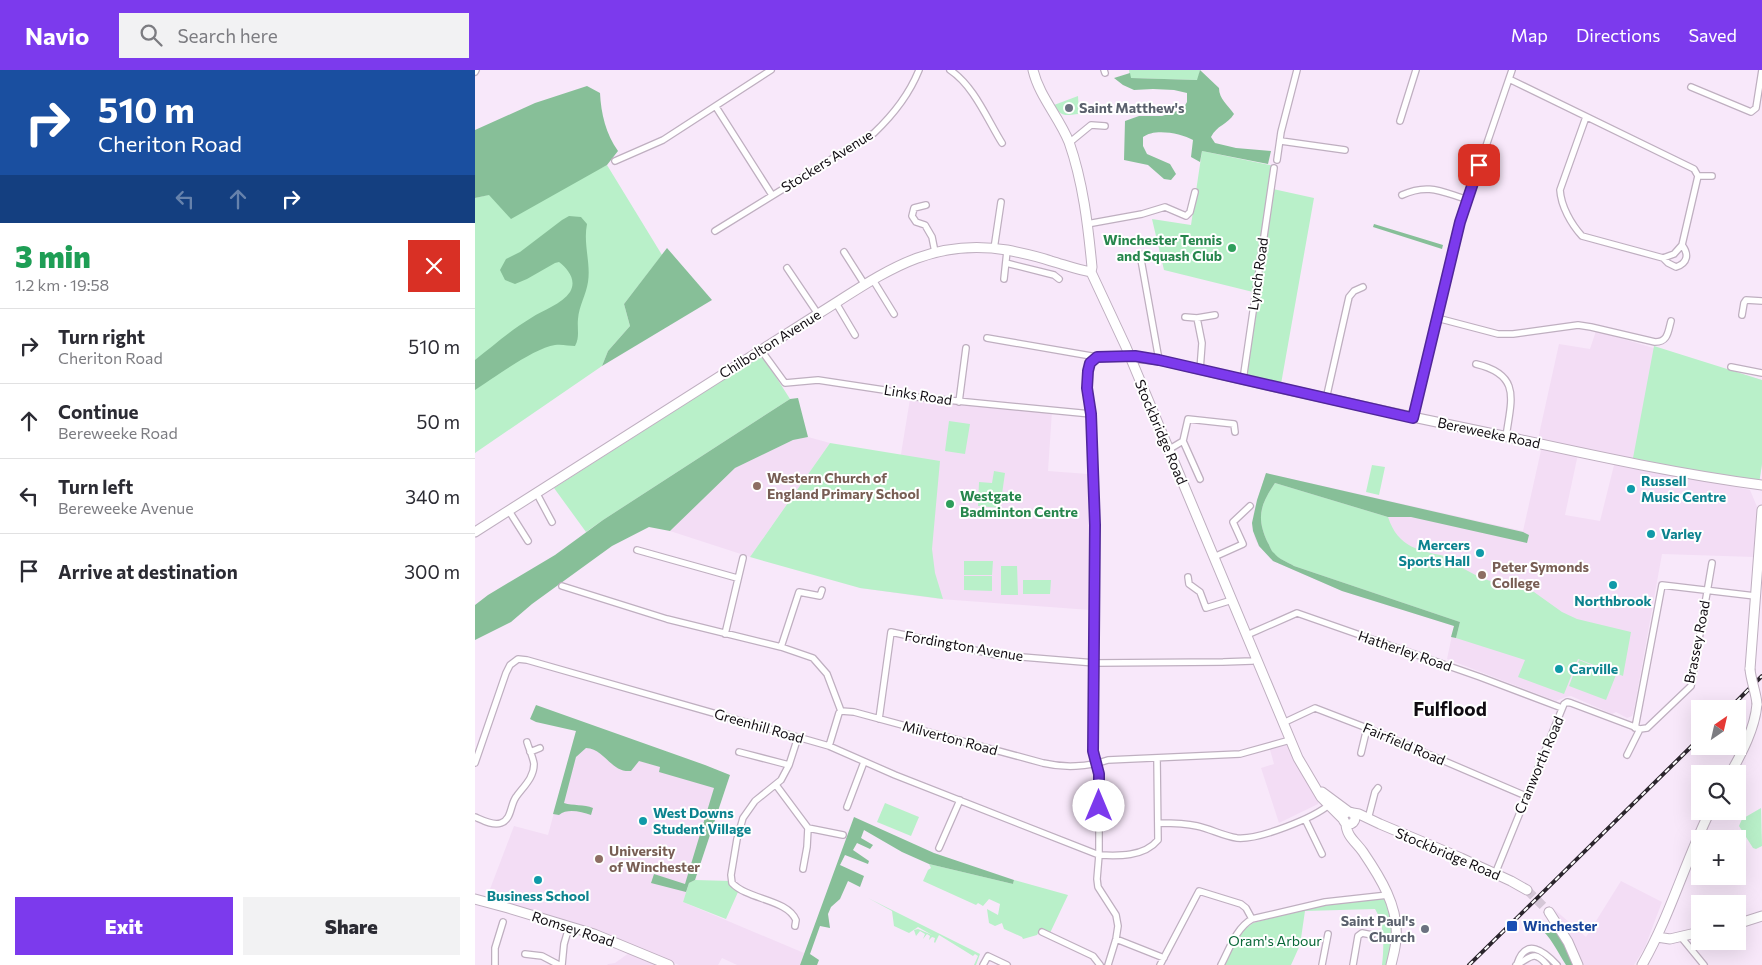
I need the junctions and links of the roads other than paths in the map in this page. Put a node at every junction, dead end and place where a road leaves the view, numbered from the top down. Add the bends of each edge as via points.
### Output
1 (771, 70) edge
2 (919, 70) edge
3 (950, 70) edge
4 (1033, 70) edge
5 (1297, 70) edge
6 (1416, 70) edge
7 (1512, 70) edge
8 (1762, 70) edge
9 (1509, 79) junction
10 (1691, 87) dead end
11 (716, 106) junction
12 (1586, 116) junction
13 (1400, 121) dead end
14 (1105, 126) dead end
15 (1281, 141) junction
16 (1002, 143) dead end
17 (1069, 144) junction
18 (1345, 150) dead end
19 (1277, 160) dead end
20 (615, 162) dead end
21 (1274, 168) dead end
22 (1699, 176) junction
23 (1712, 176) dead end
24 (1195, 192) dead end
25 (772, 195) junction
26 (1401, 195) dead end
27 (1467, 199) junction
28 (1001, 202) dead end
29 (926, 205) dead end
30 (1087, 224) junction
31 (715, 231) dead end
32 (1682, 245) junction
33 (994, 249) junction
34 (1007, 250) junction
35 (844, 252) dead end
36 (935, 252) junction
37 (1140, 254) dead end
38 (1663, 258) junction
39 (1006, 262) junction
40 (787, 268) dead end
41 (1091, 272) junction
42 (1004, 279) dead end
43 (1059, 279) dead end
44 (869, 282) junction
45 (1363, 287) dead end
46 (1762, 300) edge
47 (835, 303) junction
48 (818, 314) junction
49 (894, 314) dead end
50 (1215, 315) dead end
51 (1742, 315) dead end
52 (1185, 317) dead end
53 (1197, 318) junction
54 (1437, 318) junction
55 (1671, 321) dead end
56 (855, 335) dead end
57 (987, 338) dead end
58 (966, 348) dead end
59 (761, 350) junction
60 (1097, 357) junction
61 (1129, 357) junction
62 (1159, 360) junction
63 (1476, 364) dead end
64 (1731, 367) dead end
65 (1200, 370) junction
66 (1762, 373) edge
67 (1243, 380) junction
68 (1326, 399) junction
69 (959, 402) junction
70 (1091, 414) junction
71 (1413, 418) junction
72 (1235, 432) dead end
73 (1506, 437) junction
74 (1183, 440) junction
75 (1168, 450) junction
76 (1200, 479) dead end
77 (1762, 485) edge
78 (537, 494) junction
79 (1250, 506) dead end
80 (1762, 510) edge
81 (509, 511) junction
82 (552, 522) dead end
83 (475, 532) edge
84 (528, 541) dead end
85 (637, 550) dead end
86 (1214, 556) junction
87 (743, 558) dead end
88 (1760, 561) edge
89 (1712, 563) dead end
90 (1188, 577) dead end
91 (737, 578) junction
92 (572, 581) dead end
93 (562, 586) dead end
94 (569, 588) junction
95 (822, 590) dead end
96 (1707, 591) junction
97 (1757, 592) edge
98 (1232, 600) junction
99 (725, 634) junction
100 (1247, 635) junction
101 (781, 646) junction
102 (1257, 659) junction
103 (1095, 664) junction
104 (1563, 708) junction
105 (841, 711) junction
106 (879, 719) junction
107 (1283, 723) junction
108 (1367, 728) junction
109 (1637, 729) junction
110 (798, 737) junction
111 (1291, 740) junction
112 (527, 742) dead end
113 (829, 746) junction
114 (540, 748) dead end
115 (530, 752) junction
116 (739, 752) dead end
117 (1361, 753) dead end
118 (1627, 755) dead end
119 (1157, 758) junction
120 (864, 762) junction
121 (475, 763) edge
122 (1097, 764) junction
123 (789, 765) junction
124 (1734, 765) edge
125 (776, 785) junction
126 (1378, 788) dead end
127 (1526, 796) junction
128 (960, 800) junction
129 (1331, 802) junction
130 (847, 807) dead end
131 (475, 818) edge
132 (1305, 819) junction
133 (1350, 819) junction
134 (1368, 819) junction
135 (1706, 820) edge
136 (1159, 823) junction
137 (808, 828) junction
138 (843, 835) dead end
139 (939, 848) dead end
140 (1322, 854) dead end
141 (1099, 855) junction
142 (803, 869) dead end
143 (1495, 874) junction
144 (1527, 890) tunnel mouth
145 (1388, 895) junction
146 (476, 897) edge
147 (784, 908) junction
148 (1549, 912) tunnel mouth
149 (782, 915) dead end
150 (1762, 916) edge
151 (1252, 919) junction
152 (1746, 921) edge
153 (503, 922) dead end
154 (795, 926) dead end
155 (569, 927) junction
156 (1042, 932) dead end
157 (1328, 934) dead end
158 (1691, 934) edge
159 (1372, 935) dead end
160 (1657, 937) junction
161 (1681, 937) junction
162 (1116, 939) junction
163 (525, 954) dead end
164 (1164, 958) junction
165 (495, 965) edge
166 (560, 965) edge
167 (669, 965) edge
168 (983, 965) edge
169 (1007, 965) edge
170 (1100, 965) edge
171 (1108, 965) edge
172 (1160, 965) edge
173 (1221, 965) edge
174 (1322, 965) edge
175 (1353, 965) edge
176 (1391, 965) edge
177 (1516, 965) edge
178 (1547, 965) edge
179 (1557, 965) edge
180 (1578, 965) edge
181 (1642, 965) edge
182 (1704, 965) edge

1 - 11 street
2 - 25 street, Stockers Avenue via 908,94 874,133
3 - 16 street via 974,96
4 - 17 main road, Stockbridge Road via 1038,87
5 - 15 street
6 - 13 street
7 - 9 street
8 - 10 street via 1756,108 1751,112
9 - 12 street
9 - 27 street
11 - 20 street via 663,140
11 - 25 street
12 - 22 street via 1694,169
12 - 38 street via 1560,190 1568,216 1582,236
14 - 17 street via 1091,124
15 - 18 street
15 - 19 street
17 - 30 main road, Stockbridge Road
21 - 67 street, Lynch Road
22 - 23 street
22 - 32 street
24 - 30 street via 1186,216 1165,207
25 - 31 street, Stockers Avenue
26 - 27 street via 1433,188
27 - 54 street
28 - 33 street
29 - 36 street via 914,208 912,216 916,222 925,225
30 - 41 main road, Stockbridge Road
32 - 38 street via 1674,254
32 - 38 street via 1687,253 1684,263 1676,267
33 - 34 main road, Chilbolton Avenue
33 - 36 main road, Chilbolton Avenue via 961,248
34 - 39 street
34 - 41 main road, Chilbolton Avenue
35 - 44 street
36 - 44 main road, Chilbolton Avenue via 918,256
37 - 62 street
39 - 42 street
39 - 43 street
40 - 48 street
41 - 61 main road, Stockbridge Road
44 - 47 main road, Chilbolton Avenue
44 - 49 street
45 - 68 street via 1349,297
46 - 51 street via 1746,300
47 - 48 main road, Chilbolton Avenue
47 - 56 street
48 - 59 main road, Chilbolton Avenue
50 - 53 street
52 - 53 street
53 - 65 street via 1202,343
54 - 55 street via 1498,334 1578,325 1655,342 1666,338
54 - 71 street
57 - 60 street
58 - 69 street
59 - 69 street, Links Road via 785,383 818,380
59 - 78 main road, Chilbolton Avenue
60 - 61 street
60 - 70 street via 1090,363 1088,371
61 - 62 main road, Bereweeke Road
61 - 75 main road, Stockbridge Road
62 - 65 main road, Bereweeke Road
63 - 73 street via 1499,372 1509,384 1512,392
64 - 66 street
65 - 67 main road, Bereweeke Road
67 - 68 main road, Bereweeke Road
68 - 71 main road, Bereweeke Road
69 - 70 street, Links Road
70 - 103 street
71 - 73 main road, Bereweeke Road
72 - 74 street via 1234,424 1188,419
73 - 77 main road, Bereweeke Road via 1699,476
74 - 75 street
74 - 76 street
75 - 86 main road, Stockbridge Road
78 - 81 main road, Chilbolton Avenue
78 - 82 street
79 - 86 street via 1233,522 1243,544
80 - 88 main road
81 - 83 main road, Chilbolton Avenue
81 - 84 street
85 - 91 street
86 - 98 main road, Stockbridge Road
87 - 91 street
88 - 97 main road
89 - 96 street, Brassey Road
90 - 98 street via 1189,584 1200,592 1206,608
91 - 99 street
92 - 94 street
93 - 94 street
94 - 99 street
95 - 101 street via 820,596 799,592
96 - 97 street
96 - 109 street, Brassey Road via 1691,686 1647,728
96 - 109 street via 1662,585
97 - 124 main road, bridge via 1750,669 1757,704 1750,732
98 - 100 main road, Stockbridge Road
99 - 101 street
100 - 102 main road, Stockbridge Road
100 - 104 street, Hatherley Road via 1297,613
101 - 105 street via 813,658 827,674
102 - 103 street
102 - 107 main road, Stockbridge Road
103 - 106 street, Fordington Avenue via 997,654 891,632
103 - 122 street via 1093,751
104 - 109 street, Cranworth Road via 1567,702 1571,703
104 - 127 street, Cranworth Road
105 - 106 street, Milverton Road
105 - 113 street
106 - 122 street, Milverton Road via 1049,765
107 - 108 street, Fairfield Road via 1315,708
107 - 111 main road, Stockbridge Road
108 - 117 street
108 - 127 street, Fairfield Road
109 - 118 street, Brassey Road
110 - 113 street, Greenhill Road
110 - 121 street, Greenhill Road via 517,659 506,672
110 - 123 street
111 - 119 street, Milverton Road via 1240,754
111 - 129 main road, Stockbridge Road via 1303,768
112 - 115 street
113 - 120 street, Greenhill Road
114 - 115 street
115 - 131 street via 533,770 506,820 496,824
116 - 123 street
119 - 122 street, Milverton Road via 1108,760
119 - 136 street
120 - 128 street, Greenhill Road
120 - 130 street
122 - 141 street
123 - 125 street
125 - 137 street
125 - 147 street via 755,802 743,818 731,875 736,887
126 - 134 street
127 - 143 street, Cranworth Road
128 - 139 street
128 - 141 street, Greenhill Road
129 - 132 street
129 - 133 main road, Stockbridge Road
132 - 136 street via 1247,838 1199,826
132 - 140 street
133 - 134 main road, Stockbridge Road via 1359,814
133 - 145 main road via 1347,832 1381,879
134 - 143 main road, Stockbridge Road
135 - 160 main road
136 - 141 street via 1158,840 1152,846 1135,853
137 - 138 street
137 - 142 street
141 - 162 street via 1099,887 1116,916
143 - 144 main road, Stockbridge Road
145 - 151 street via 1325,902
145 - 176 main road via 1396,923
146 - 155 main road, Romsey Road
147 - 149 street
147 - 154 street via 794,914
148 - 180 main road
150 - 152 main road
151 - 164 street via 1241,904 1199,891
151 - 173 street via 1239,931
153 - 165 street via 495,948
155 - 166 street
155 - 167 main road, Romsey Road via 617,942
156 - 170 street via 1093,956
157 - 174 street
158 - 161 main road
159 - 175 street via 1362,933 1358,936
160 - 161 main road
160 - 181 main road
161 - 182 street
162 - 164 street
162 - 171 street
163 - 166 street via 542,956
164 - 172 street
168 - 169 street via 988,956
177 - 178 street via 1534,955
177 - 179 street via 1525,951 1533,948 1541,950

